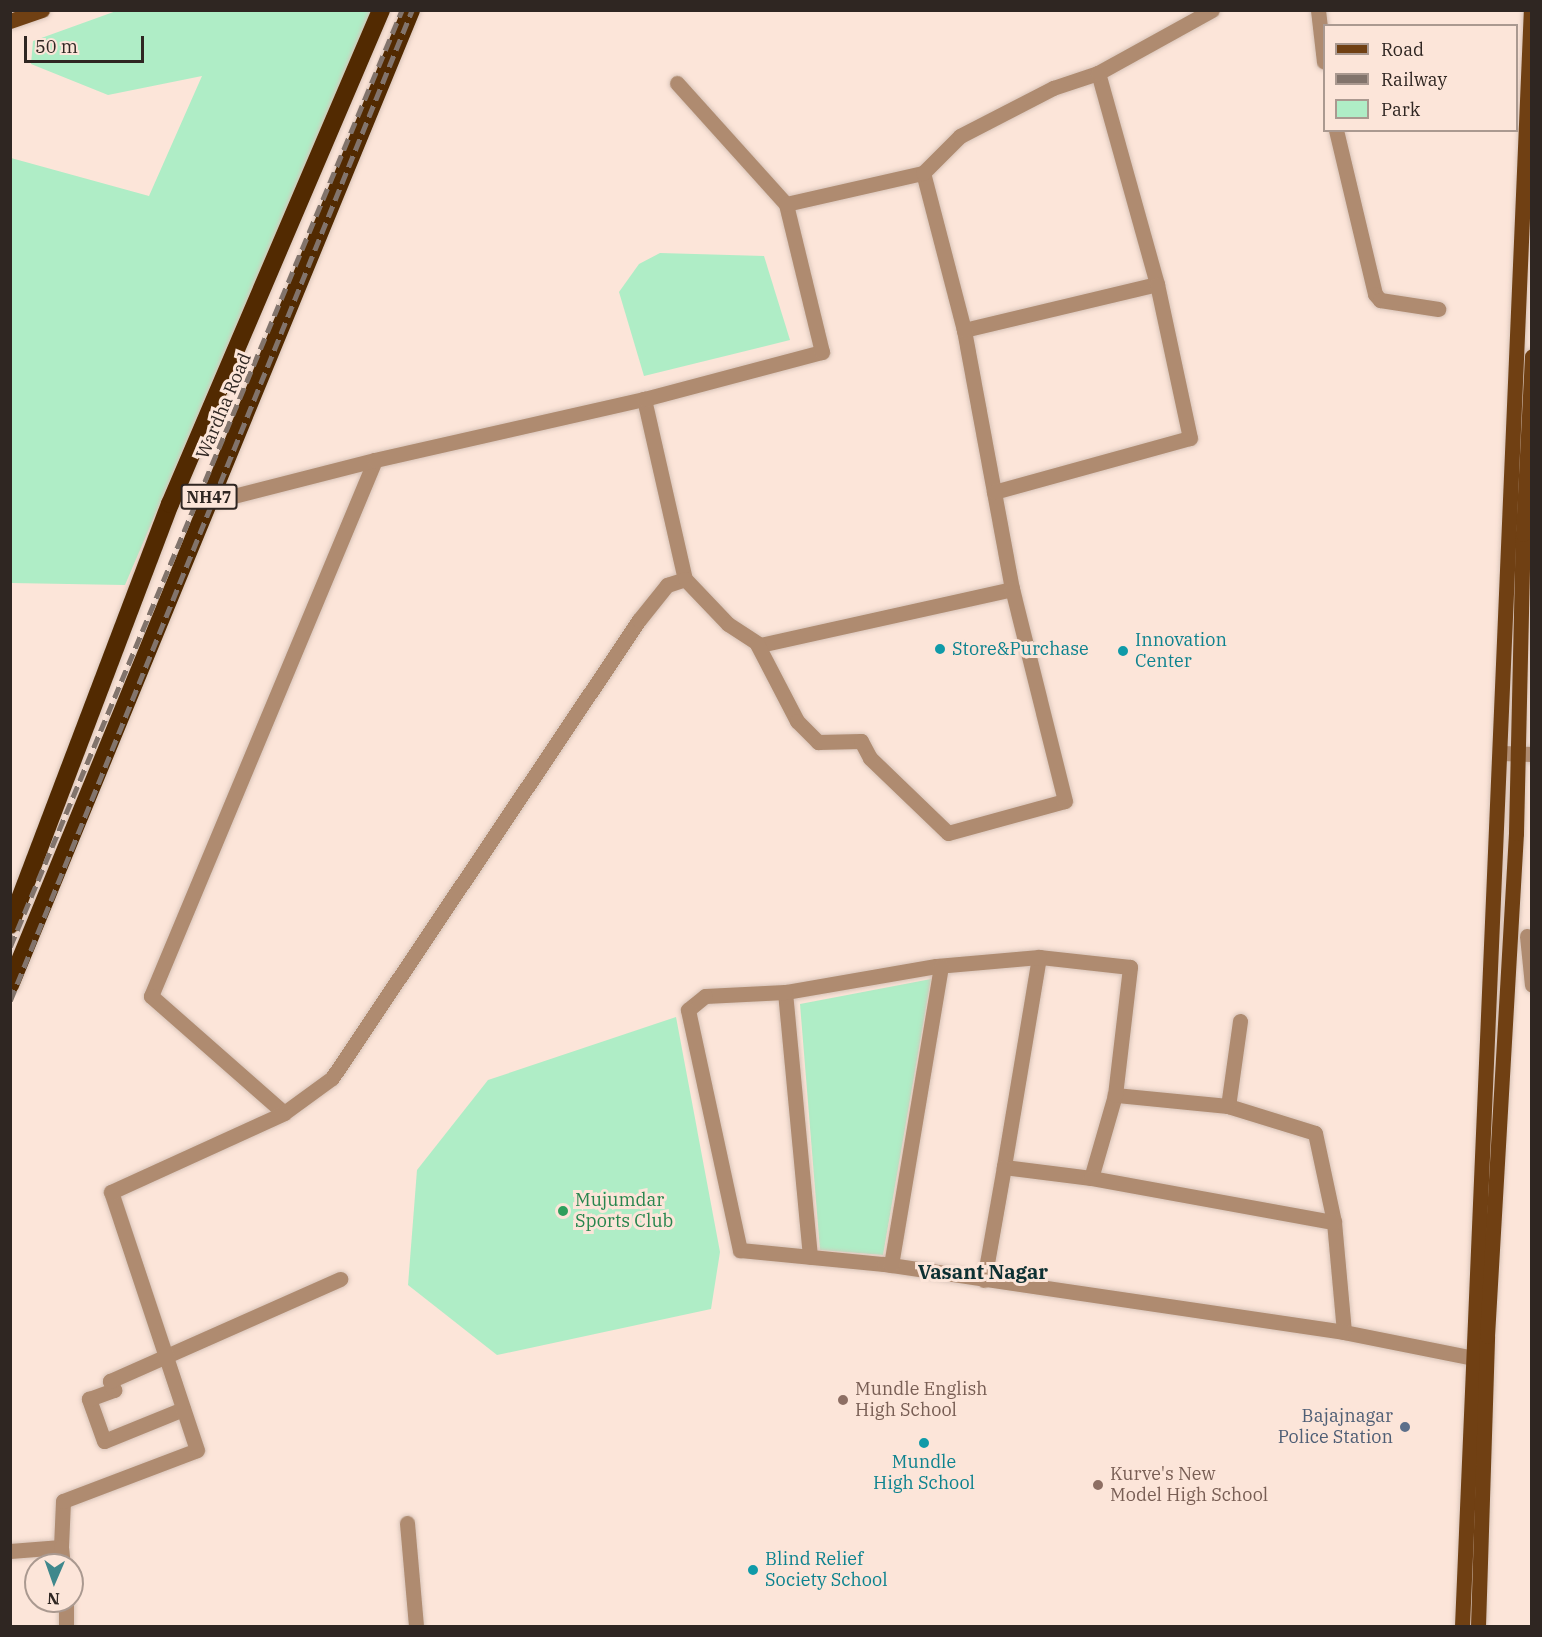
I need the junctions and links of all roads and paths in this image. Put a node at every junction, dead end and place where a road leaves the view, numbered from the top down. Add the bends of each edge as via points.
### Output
1 (42, 10) edge
2 (381, 10) edge
3 (411, 10) edge
4 (1212, 10) edge
5 (1318, 10) edge
6 (1531, 10) edge
7 (10, 21) edge
8 (1323, 53) edge
9 (1098, 73) junction
10 (677, 84) dead end
11 (1529, 105) edge
12 (1336, 132) edge
13 (924, 173) junction
14 (786, 204) junction
15 (1157, 284) junction
16 (1438, 309) dead end
17 (964, 330) junction
18 (1532, 356) edge
19 (644, 399) junction
20 (375, 460) junction
21 (994, 492) junction
22 (206, 503) junction
23 (1521, 559) edge
24 (685, 579) junction
25 (1012, 589) junction
26 (758, 644) junction
27 (1501, 753) junction
28 (1524, 754) edge
29 (10, 925) edge
30 (1494, 935) junction
31 (1511, 935) junction
32 (1529, 936) edge
33 (1039, 957) junction
34 (941, 966) junction
35 (10, 984) edge
36 (1532, 984) edge
37 (785, 992) junction
38 (1240, 1021) dead end
39 (1115, 1095) junction
40 (1228, 1106) junction
41 (284, 1113) junction
42 (1004, 1167) junction
43 (1091, 1178) junction
44 (1334, 1222) junction
45 (810, 1257) junction
46 (891, 1265) junction
47 (340, 1279) dead end
48 (984, 1280) junction
49 (1344, 1332) junction
50 (165, 1355) junction
51 (1474, 1358) junction
52 (183, 1409) junction
53 (407, 1523) dead end
54 (61, 1547) junction
55 (10, 1551) edge
56 (62, 1553) edge
57 (416, 1626) edge
58 (1462, 1626) edge
59 (1478, 1626) edge

1 - 7 main road
2 - 29 highway, Wardha Road / NH47 via 170,504
3 - 22 highway, Wardha Road / NH47
4 - 9 street
5 - 8 street
6 - 11 main road
9 - 13 street via 1053,88 960,136
9 - 15 street
10 - 14 street
11 - 23 main road
12 - 16 street via 1375,294 1380,300
13 - 14 street
13 - 17 street
14 - 19 street via 822,352
15 - 17 street
15 - 21 street via 1190,438
17 - 21 street
18 - 23 main road
19 - 20 street
19 - 24 street
20 - 22 street
20 - 41 street via 151,996
21 - 25 street
22 - 35 highway, Wardha Road / NH47
23 - 27 main road
23 - 28 main road
24 - 26 street via 728,624
24 - 41 street via 667,585 639,620 332,1078
25 - 26 street
25 - 26 street via 1065,801 948,833 870,758 861,741 818,742 797,721
27 - 28 street
27 - 30 main road
28 - 31 main road
30 - 31 street
30 - 51 main road
31 - 32 street
31 - 59 main road via 1487,1336
32 - 36 street
33 - 34 street
33 - 39 street via 1130,967
33 - 42 street
34 - 37 street
34 - 46 street
37 - 45 street
37 - 45 street via 705,996 688,1010 740,1250
38 - 40 street
39 - 40 street
39 - 43 street
40 - 44 street via 1315,1133
41 - 50 street via 111,1192
42 - 43 street
42 - 48 street
43 - 44 street
44 - 49 street
45 - 46 street
46 - 48 street
47 - 50 street
48 - 49 street
49 - 51 street
50 - 52 street
50 - 52 street via 110,1381 114,1390 89,1399 104,1441
51 - 58 main road
52 - 54 street via 197,1450 63,1502
53 - 57 street
54 - 55 street
54 - 56 street

